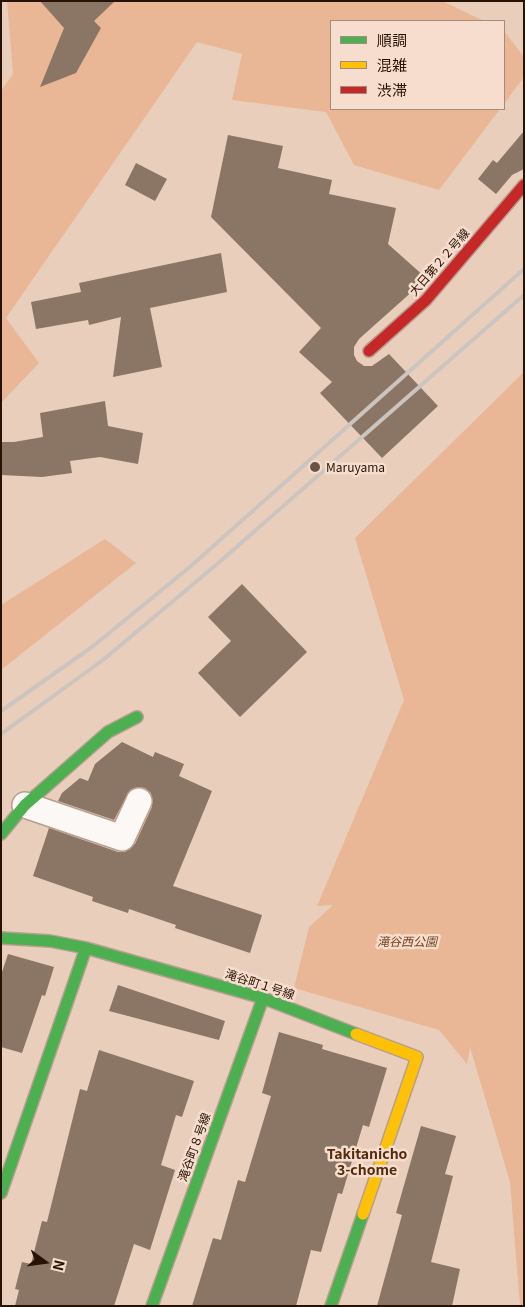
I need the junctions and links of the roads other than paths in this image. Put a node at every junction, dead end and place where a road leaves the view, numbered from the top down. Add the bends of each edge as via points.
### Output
1 (524, 185) edge
2 (369, 351) dead end
3 (137, 717) dead end
4 (139, 800) dead end
5 (25, 805) junction
6 (1, 834) edge
7 (1, 938) edge
8 (86, 948) junction
9 (263, 998) junction
10 (1, 1193) edge
11 (152, 1306) edge
12 (331, 1306) edge

1 - 2 street, 大日第２２号線 via 426,300
3 - 5 street via 108,732
4 - 5 street via 122,838
5 - 6 street
7 - 8 street, 滝谷町１号線 via 50,941
8 - 9 street, 滝谷町１号線
8 - 10 street
9 - 11 street, 滝谷町８号線
9 - 12 street, 滝谷町１号線 via 417,1057

